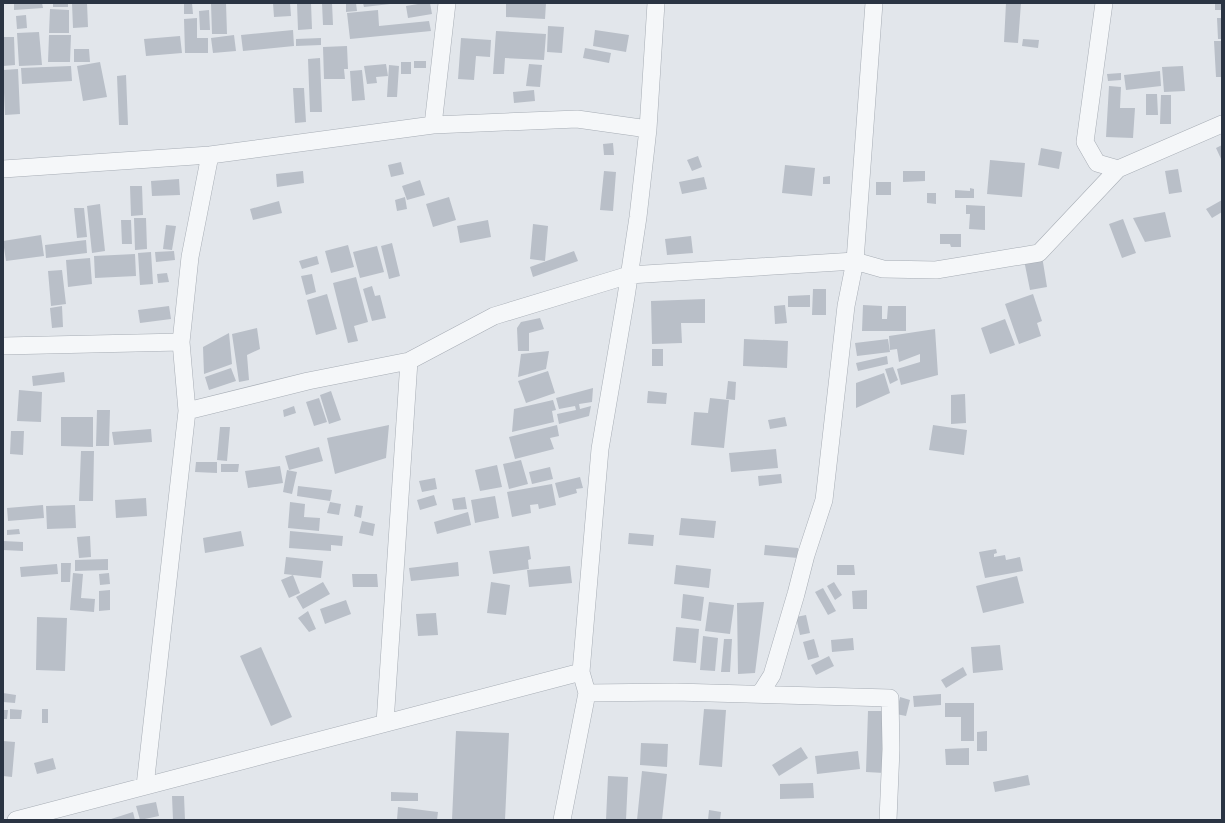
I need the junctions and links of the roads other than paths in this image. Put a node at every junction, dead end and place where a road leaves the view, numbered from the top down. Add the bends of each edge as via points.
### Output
1 (447, 3) edge
2 (656, 3) edge
3 (874, 3) edge
4 (1104, 3) edge
5 (1222, 124) edge
6 (433, 125) junction
7 (648, 129) junction
8 (210, 155) junction
9 (3, 169) edge
10 (1118, 169) junction
11 (855, 261) junction
12 (629, 275) junction
13 (181, 342) junction
14 (4, 350) edge
15 (409, 361) junction
16 (187, 412) junction
17 (581, 672) junction
18 (587, 693) junction
19 (760, 694) junction
20 (385, 723) junction
21 (145, 786) junction
22 (16, 820) edge
23 (562, 820) edge
24 (888, 820) edge

1 - 6 street
2 - 7 street
3 - 11 street
4 - 10 street via 1085,142 1097,163
5 - 10 street
6 - 7 street via 577,119
6 - 8 street
7 - 12 street
8 - 9 street
8 - 13 street via 190,257
10 - 11 street via 1039,253 936,270 883,269
11 - 12 street
11 - 19 street via 846,306 824,500 772,675
12 - 15 street via 494,316
12 - 17 street via 600,449
13 - 14 street
13 - 16 street
15 - 16 street via 308,381
15 - 20 street
16 - 21 street
17 - 18 street
17 - 20 street
18 - 19 street
18 - 23 street
19 - 24 street via 890,698
20 - 21 street
21 - 22 street

